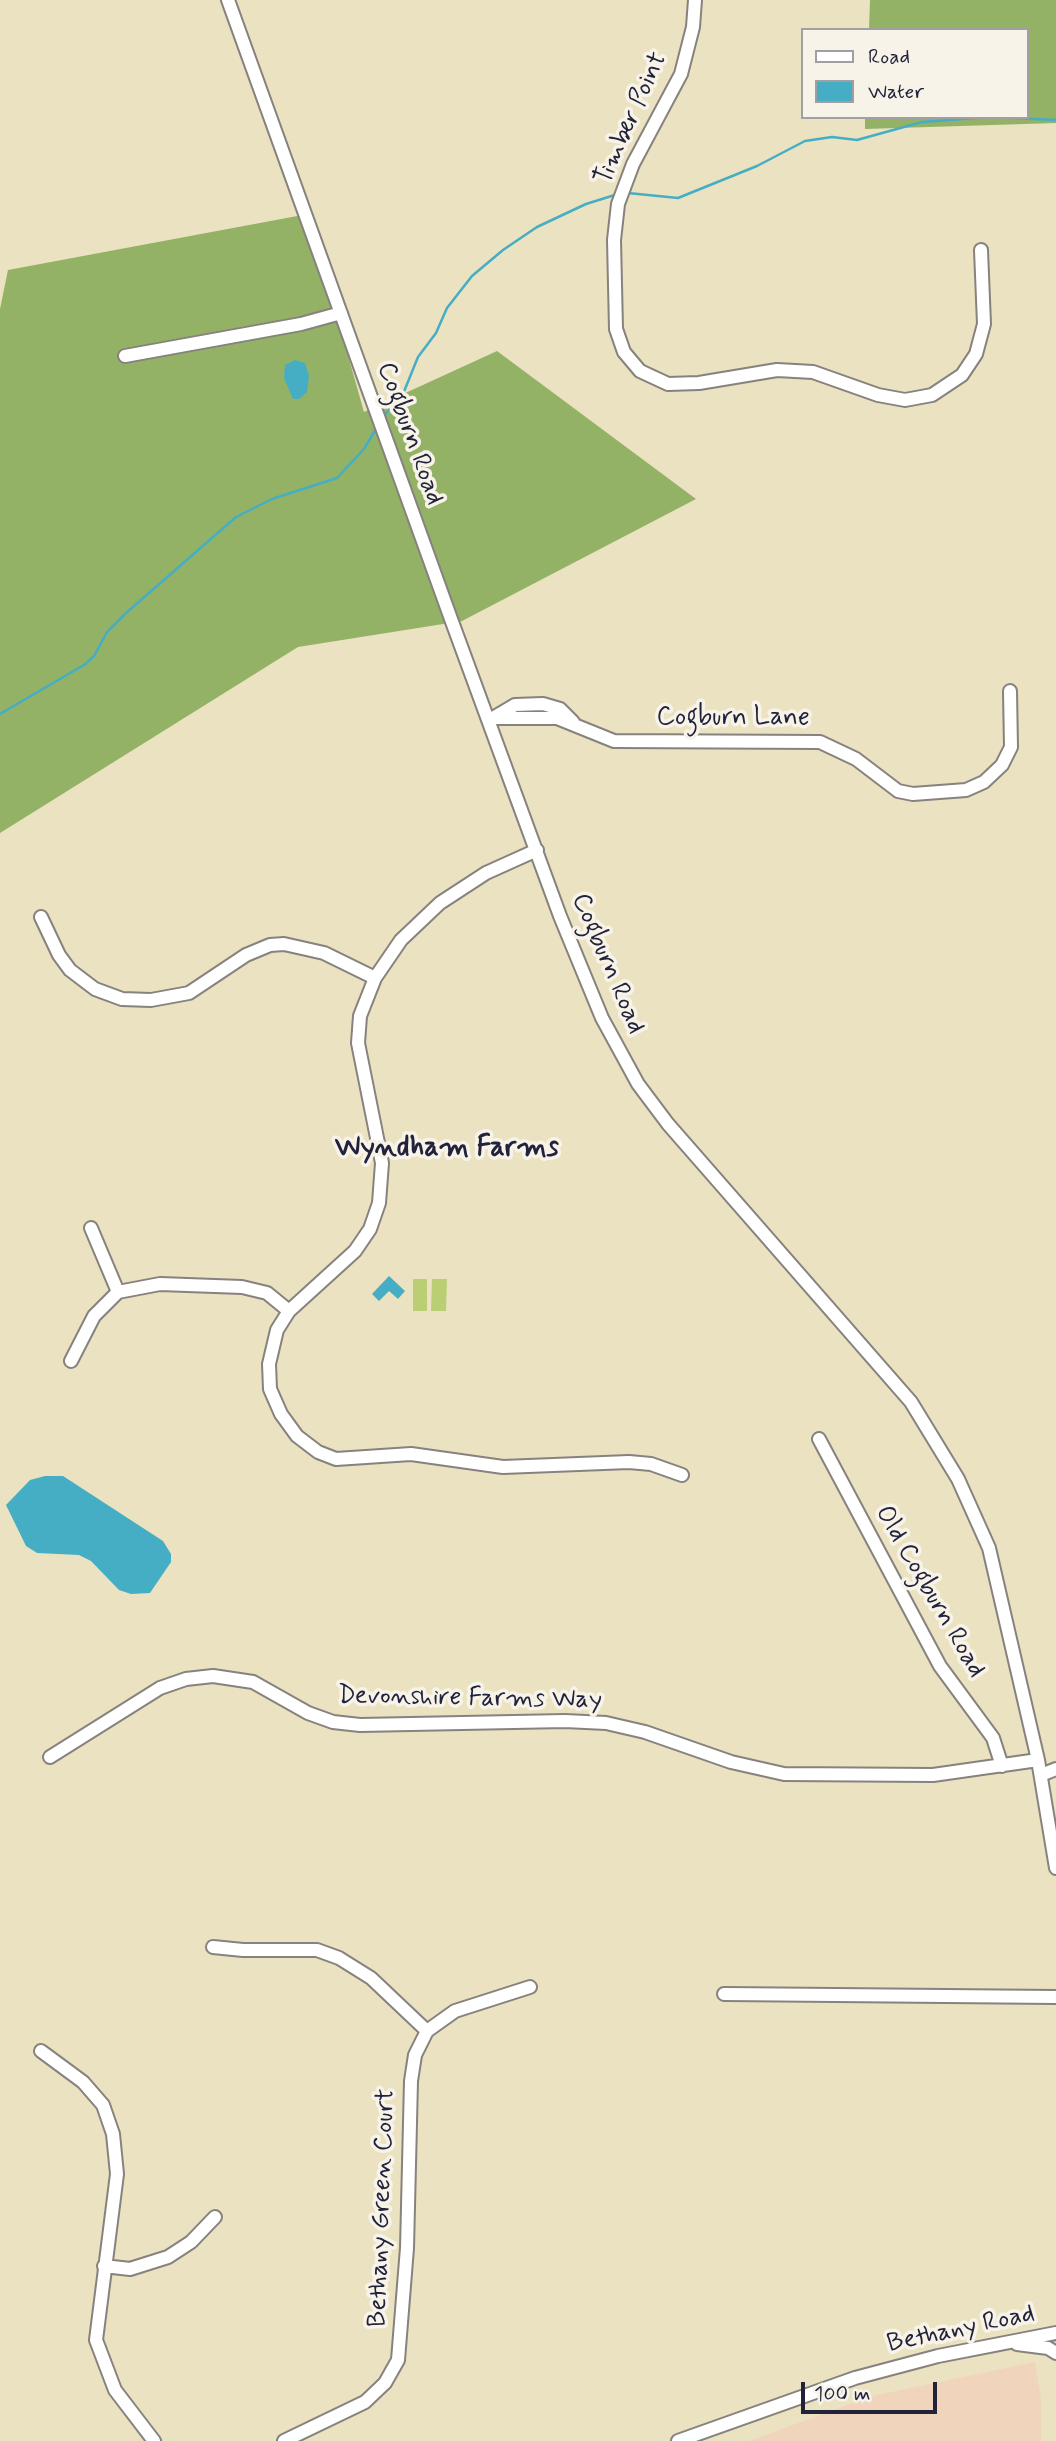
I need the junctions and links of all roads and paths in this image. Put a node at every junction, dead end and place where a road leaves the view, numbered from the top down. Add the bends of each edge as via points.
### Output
1 (228, 0) edge
2 (695, 0) edge
3 (981, 250) dead end
4 (341, 313) junction
5 (125, 356) dead end
6 (1010, 691) dead end
7 (491, 720) junction
8 (537, 850) junction
9 (41, 917) dead end
10 (375, 978) junction
11 (91, 1228) dead end
12 (118, 1292) junction
13 (289, 1311) junction
14 (71, 1360) dead end
15 (819, 1439) dead end
16 (682, 1475) dead end
17 (50, 1757) dead end
18 (1038, 1760) junction
19 (1002, 1766) junction
20 (1056, 1769) edge
21 (1041, 1775) junction
22 (1056, 1868) edge
23 (213, 1947) dead end
24 (530, 1987) dead end
25 (724, 1994) dead end
26 (1056, 1997) edge
27 (427, 2031) junction
28 (41, 2051) dead end
29 (215, 2217) dead end
30 (104, 2266) junction
31 (1056, 2333) edge
32 (1006, 2343) junction
33 (1056, 2353) edge
34 (154, 2441) edge
35 (284, 2441) edge
36 (678, 2441) edge

1 - 4 street, Cogburn Road
2 - 3 street, Timber Point via 681,74 633,164 618,204 616,329 624,352 640,371 668,384 777,370 813,372 878,395 905,400 932,395 962,374 976,354 984,324
4 - 5 street
4 - 7 street, Cogburn Road
6 - 7 street, Cogburn Lane via 1011,747 1002,765 984,782 966,790 898,791 856,759 820,742 614,741 543,704 515,705
7 - 8 street, Cogburn Road
8 - 10 street via 486,873 440,903 401,940
8 - 18 street, Cogburn Road via 602,1018 638,1084 671,1128 911,1402 958,1479 989,1548
9 - 10 street via 71,970 95,989 122,999 152,1000 189,993 246,955 270,945 324,953
10 - 13 street via 360,1016 358,1043 382,1163 379,1203 370,1229 355,1251
11 - 12 street
12 - 13 street via 160,1284 242,1287 267,1293
12 - 14 street via 94,1316
13 - 16 street via 271,1348 270,1389 297,1436 331,1458 411,1454 503,1467 629,1462
15 - 19 street, Old Cogburn Road via 940,1666 993,1738
17 - 19 street, Devonshire Farms Way via 160,1688 213,1676 253,1682 307,1713 346,1724 606,1723 783,1774 933,1775
18 - 19 street, Devonshire Farms Way
18 - 21 street, Cogburn Road
20 - 21 street
21 - 22 street, Cogburn Road
23 - 27 street via 317,1950 339,1958 371,1978
24 - 27 street via 455,2011
25 - 26 street
27 - 35 street, Bethany Green Court via 413,2061 411,2081 407,2248 398,2360 385,2384 366,2402
28 - 30 street via 83,2082 103,2105 113,2134 117,2174
29 - 30 street via 168,2257 130,2269
30 - 34 street via 96,2326 99,2353 115,2390
31 - 32 street, Bethany Road
32 - 33 street
32 - 36 street, Bethany Road via 855,2378

